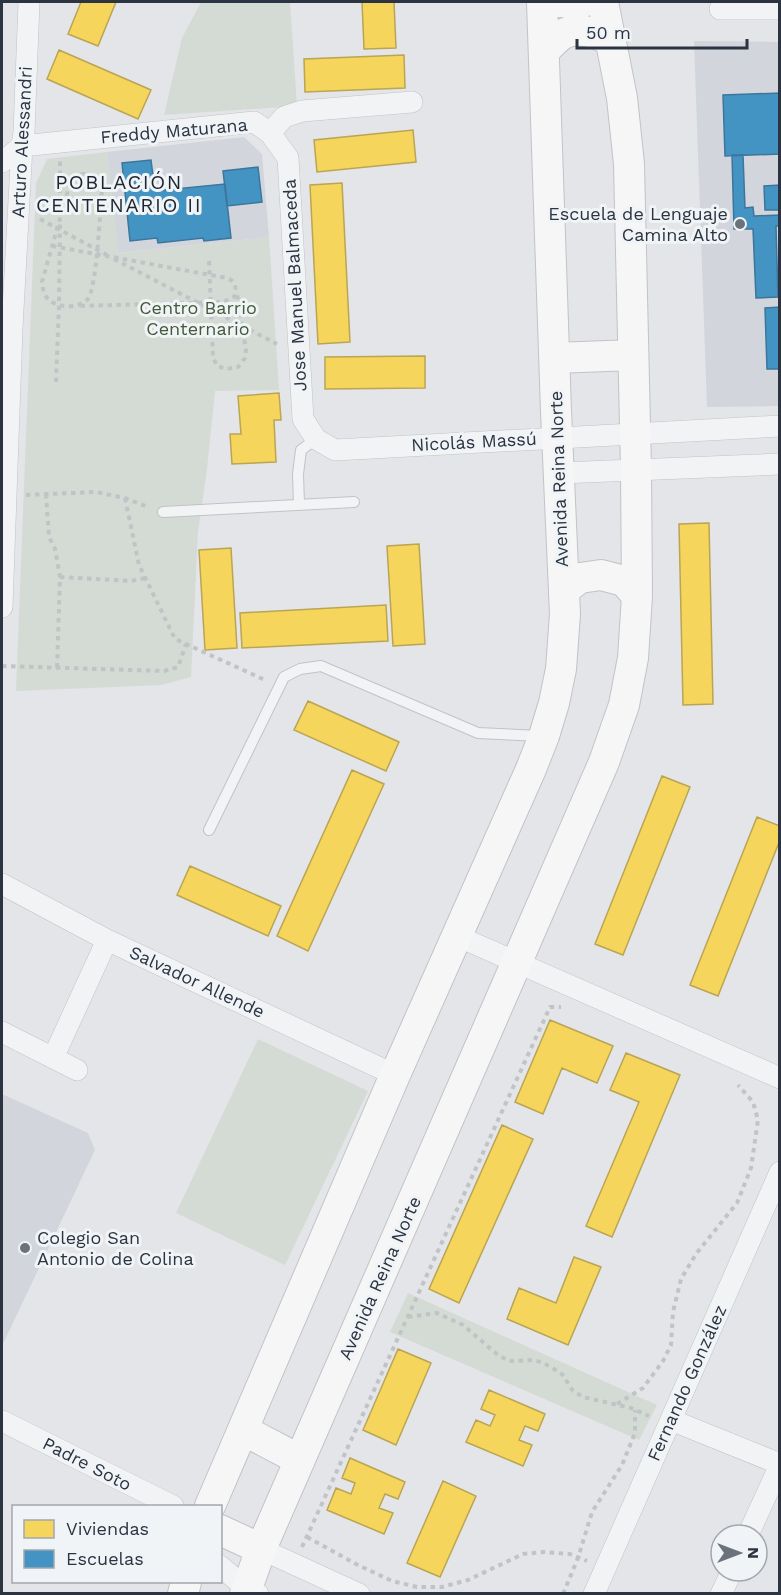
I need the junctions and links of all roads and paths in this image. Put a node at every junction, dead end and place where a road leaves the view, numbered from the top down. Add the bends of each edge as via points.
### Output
1 (29, 2) edge
2 (542, 2) edge
3 (560, 2) edge
4 (584, 2) edge
5 (603, 2) edge
6 (720, 9) dead end
7 (780, 9) edge
8 (611, 40) junction
9 (544, 51) junction
10 (412, 102) dead end
11 (270, 133) junction
12 (60, 143) junction
13 (22, 146) junction
14 (2, 162) edge
15 (60, 216) junction
16 (18, 217) junction
17 (58, 229) junction
18 (52, 246) junction
19 (60, 247) junction
20 (96, 252) junction
21 (110, 257) junction
22 (209, 261) dead end
23 (210, 275) junction
24 (236, 292) junction
25 (210, 302) junction
26 (198, 303) junction
27 (59, 305) junction
28 (77, 306) junction
29 (211, 309) junction
30 (242, 326) junction
31 (7, 328) edge
32 (633, 355) junction
33 (299, 356) junction
34 (555, 358) junction
35 (56, 382) dead end
36 (780, 426) edge
37 (635, 434) junction
38 (558, 437) junction
39 (316, 439) junction
40 (780, 464) edge
41 (636, 469) junction
42 (560, 473) junction
43 (46, 494) junction
44 (6, 496) junction
45 (125, 498) junction
46 (354, 502) dead end
47 (299, 505) junction
48 (163, 512) joint
49 (60, 577) junction
50 (145, 578) junction
51 (564, 590) junction
52 (637, 596) junction
53 (2, 607) edge
54 (186, 644) junction
55 (2, 666) edge
56 (57, 668) junction
57 (279, 687) junction
58 (544, 736) junction
59 (209, 830) dead end
60 (2, 884) edge
61 (457, 936) junction
62 (107, 940) junction
63 (518, 964) junction
64 (564, 1006) dead end
65 (2, 1032) edge
66 (53, 1058) junction
67 (77, 1070) dead end
68 (395, 1075) junction
69 (780, 1078) edge
70 (747, 1086) dead end
71 (780, 1172) edge
72 (773, 1203) edge
73 (408, 1317) junction
74 (617, 1404) junction
75 (635, 1409) junction
76 (671, 1419) junction
77 (2, 1421) edge
78 (243, 1430) junction
79 (300, 1460) junction
80 (780, 1465) edge
81 (171, 1505) edge
82 (210, 1505) edge
83 (753, 1523) edge
84 (222, 1531) edge
85 (307, 1537) junction
86 (261, 1549) junction
87 (578, 1558) junction
88 (294, 1564) junction
89 (606, 1566) junction
90 (222, 1568) edge
91 (250, 1592) edge
92 (359, 1593) edge
93 (563, 1593) edge
94 (594, 1593) edge

1 - 13 street, Arturo Alessandri
2 - 9 street, Avenida Reina Norte
3 - 4 street
5 - 8 street, Avenida Reina Norte
6 - 7 street
8 - 9 street via 594,32 576,31 562,34
8 - 32 street, Avenida Reina Norte via 629,164
9 - 34 street, Avenida Reina Norte
10 - 11 street, Freddy Maturana via 302,111 284,117
11 - 12 street, Freddy Maturana via 254,122
11 - 33 street, Jose Manuel Balmaceda via 288,158
12 - 13 street, Freddy Maturana
12 - 15 path
13 - 14 street
13 - 16 street, Arturo Alessandri
15 - 17 path
15 - 20 path via 70,183 77,175 93,175 100,181
16 - 17 path via 39,219
16 - 31 street, Arturo Alessandri
17 - 18 path
17 - 19 path
17 - 20 path
18 - 19 path
18 - 27 path via 43,291
19 - 20 path
19 - 27 path
20 - 21 path
20 - 28 path via 91,296
21 - 23 path
21 - 26 path
22 - 23 path
23 - 24 path via 231,280
23 - 25 path
24 - 25 path via 228,301
24 - 30 path
25 - 26 path
25 - 29 path
26 - 28 path
26 - 29 path
27 - 28 path
27 - 35 path
29 - 30 path
29 - 30 path via 213,357 217,366 238,367 245,358
30 - 33 path
31 - 44 street, Arturo Alessandri
32 - 34 street
32 - 37 street, Avenida Reina Norte
33 - 39 street, Jose Manuel Balmaceda via 303,419
34 - 38 street, Avenida Reina Norte
36 - 37 street, Nicolás Massú
37 - 38 street, Nicolás Massú
37 - 41 street, Avenida Reina Norte
38 - 39 street, Nicolás Massú via 334,450
38 - 42 street, Avenida Reina Norte
39 - 47 lane via 301,450
40 - 41 street
41 - 42 street
41 - 52 street, Avenida Reina Norte
42 - 51 street, Avenida Reina Norte
43 - 44 path
43 - 45 path via 96,492
43 - 49 path via 49,537
44 - 53 street, Arturo Alessandri
45 - 48 path
45 - 50 path
46 - 47 lane
47 - 48 lane
49 - 50 path via 131,581
49 - 56 path
50 - 54 path via 175,639
51 - 52 street via 580,578 601,575 624,581
51 - 58 street, Avenida Reina Norte via 561,669
52 - 63 street, Avenida Reina Norte via 633,658 624,705 604,762
54 - 56 path via 178,667 164,671
54 - 57 path
55 - 56 path
57 - 58 lane via 284,677 300,669 321,666 478,733
57 - 59 lane
58 - 61 street, Avenida Reina Norte
60 - 62 street, Salvador Allende
61 - 63 street
61 - 68 street, Avenida Reina Norte
62 - 66 street
62 - 68 street, Salvador Allende
63 - 69 street
63 - 79 street, Avenida Reina Norte
64 - 73 path via 550,1007
65 - 66 street
66 - 67 street
68 - 78 street, Avenida Reina Norte
70 - 74 path via 736,1082 753,1102 758,1120 751,1168 737,1203 681,1279 673,1312 671,1346 663,1361 643,1388
71 - 72 street, Fernando González
72 - 76 street, Fernando González
73 - 74 path via 436,1313 463,1325 500,1356 544,1364 562,1374 573,1391 583,1397
73 - 85 path
74 - 75 path
75 - 76 path via 645,1415
75 - 87 path via 635,1433 622,1465 592,1512
76 - 80 street
76 - 89 street, Fernando González
77 - 81 street, Padre Soto
78 - 79 street
78 - 82 street, Avenida Reina Norte
79 - 86 street, Avenida Reina Norte
80 - 83 street
84 - 86 street
85 - 87 path via 392,1581 417,1587 442,1587 468,1580 524,1554 544,1552
85 - 88 path
86 - 88 street
86 - 91 street, Avenida Reina Norte
87 - 89 path
87 - 93 path
88 - 92 street
89 - 94 street, Fernando González
90 - 91 street

